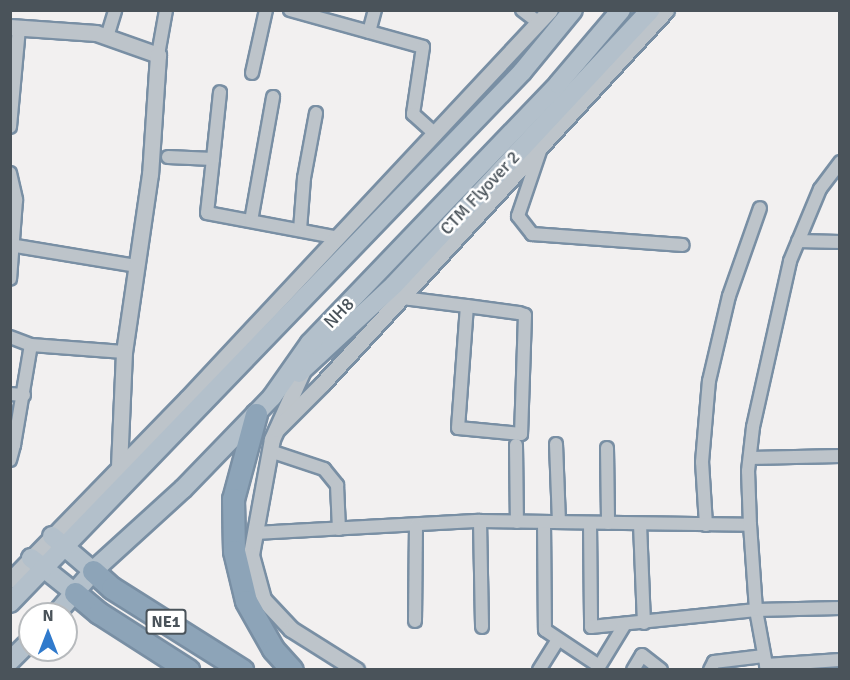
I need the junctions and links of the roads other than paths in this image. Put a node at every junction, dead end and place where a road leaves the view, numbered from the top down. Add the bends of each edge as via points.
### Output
1 (115, 10) edge
2 (166, 10) edge
3 (266, 10) edge
4 (290, 10) edge
5 (375, 10) edge
6 (522, 10) edge
7 (550, 10) edge
8 (573, 10) edge
9 (621, 10) edge
10 (650, 10) edge
11 (666, 10) edge
12 (318, 14) edge
13 (539, 23) junction
14 (15, 27) edge
15 (369, 32) junction
16 (107, 37) junction
17 (158, 56) junction
18 (503, 62) junction
19 (252, 73) dead end
20 (519, 76) junction
21 (220, 92) dead end
22 (273, 97) dead end
23 (316, 113) dead end
24 (10, 127) edge
25 (436, 135) junction
26 (542, 144) junction
27 (168, 157) dead end
28 (213, 159) junction
29 (840, 162) edge
30 (10, 173) edge
31 (760, 208) dead end
32 (13, 210) edge
33 (251, 221) junction
34 (300, 230) junction
35 (339, 238) junction
36 (798, 241) junction
37 (840, 242) edge
38 (13, 245) edge
39 (683, 245) dead end
40 (137, 266) junction
41 (10, 279) edge
42 (401, 298) junction
43 (467, 306) junction
44 (10, 337) edge
45 (31, 345) junction
46 (124, 352) junction
47 (303, 370) junction
48 (10, 394) edge
49 (24, 395) junction
50 (272, 397) junction
51 (256, 414) junction
52 (276, 429) junction
53 (556, 444) dead end
54 (13, 445) edge
55 (516, 445) dead end
56 (607, 448) dead end
57 (270, 451) junction
58 (840, 456) edge
59 (750, 459) junction
60 (10, 460) edge
61 (119, 468) junction
62 (480, 521) junction
63 (517, 522) junction
64 (544, 522) junction
65 (559, 522) junction
66 (590, 523) junction
67 (608, 523) junction
68 (640, 524) junction
69 (416, 525) junction
70 (706, 525) junction
71 (750, 525) junction
72 (339, 529) junction
73 (255, 533) junction
74 (58, 541) junction
75 (37, 563) junction
76 (93, 571) junction
77 (13, 573) edge
78 (75, 593) junction
79 (67, 602) edge
80 (10, 603) edge
81 (840, 608) edge
82 (756, 610) junction
83 (415, 621) dead end
84 (644, 623) junction
85 (625, 624) junction
86 (482, 627) dead end
87 (558, 639) junction
88 (840, 660) edge
89 (766, 664) edge
90 (713, 667) edge
91 (598, 668) edge
92 (189, 669) edge
93 (242, 669) edge
94 (292, 669) edge
95 (356, 669) edge
96 (539, 669) edge
97 (633, 669) edge
98 (661, 669) edge

1 - 16 street
2 - 17 street
3 - 19 street
4 - 12 street
5 - 15 street
6 - 13 street
7 - 13 street
8 - 20 main road, NH8
9 - 50 main road, NH8 via 558,84 310,343
10 - 47 main road, CTM Flyover 2 via 410,268
11 - 26 street
12 - 15 street
13 - 18 street
14 - 16 street
14 - 24 street
15 - 25 street via 423,47 413,114
16 - 17 street
17 - 40 street via 150,174
18 - 20 street
18 - 25 street
20 - 74 main road, NH8
21 - 28 street
22 - 33 street
23 - 34 street via 304,178
25 - 35 street
26 - 39 street via 518,216 532,234
26 - 42 street
27 - 28 street
28 - 33 street via 207,213
29 - 36 street via 820,189
30 - 32 street
31 - 70 street via 729,296 709,381 702,462
32 - 38 street
33 - 34 street
34 - 35 street
35 - 61 street
36 - 37 street
36 - 59 street via 772,332
38 - 40 street
38 - 41 street
40 - 46 street
42 - 43 street
42 - 52 street
43 - 43 street via 525,315 521,434 458,428
44 - 45 street
45 - 46 street
45 - 49 street
46 - 61 street
47 - 50 main road, CTM Flyover 2
47 - 52 street
48 - 49 street
49 - 54 street
50 - 51 main road, NH8
51 - 76 main road, NH8 via 183,489
51 - 94 highway via 233,499 234,551 246,601 273,649
52 - 57 street
53 - 65 street
54 - 60 street
55 - 63 street
56 - 67 street
57 - 72 street via 324,469 337,485
57 - 73 street
58 - 59 street
59 - 71 street
61 - 74 street
62 - 63 street
62 - 69 street
62 - 86 street
63 - 64 street
64 - 65 street
64 - 87 street via 545,630
65 - 66 street
66 - 67 street
66 - 85 street via 591,627
67 - 68 street
68 - 70 street
68 - 84 street
69 - 72 street
69 - 83 street
70 - 71 street
71 - 82 street
72 - 73 street
73 - 95 street via 251,555 263,600 291,629
74 - 75 main road, NH8
74 - 76 main road
75 - 77 street
75 - 78 main road
75 - 80 main road, NH8
76 - 78 main road, NH8
76 - 93 highway, NE1 via 112,588
78 - 79 main road, NH8
78 - 92 highway, NE1 via 99,613
81 - 82 street
82 - 84 street
82 - 89 street
84 - 85 street
85 - 91 street
87 - 91 street
87 - 96 street
88 - 89 street
89 - 90 street
97 - 98 street via 642,655

